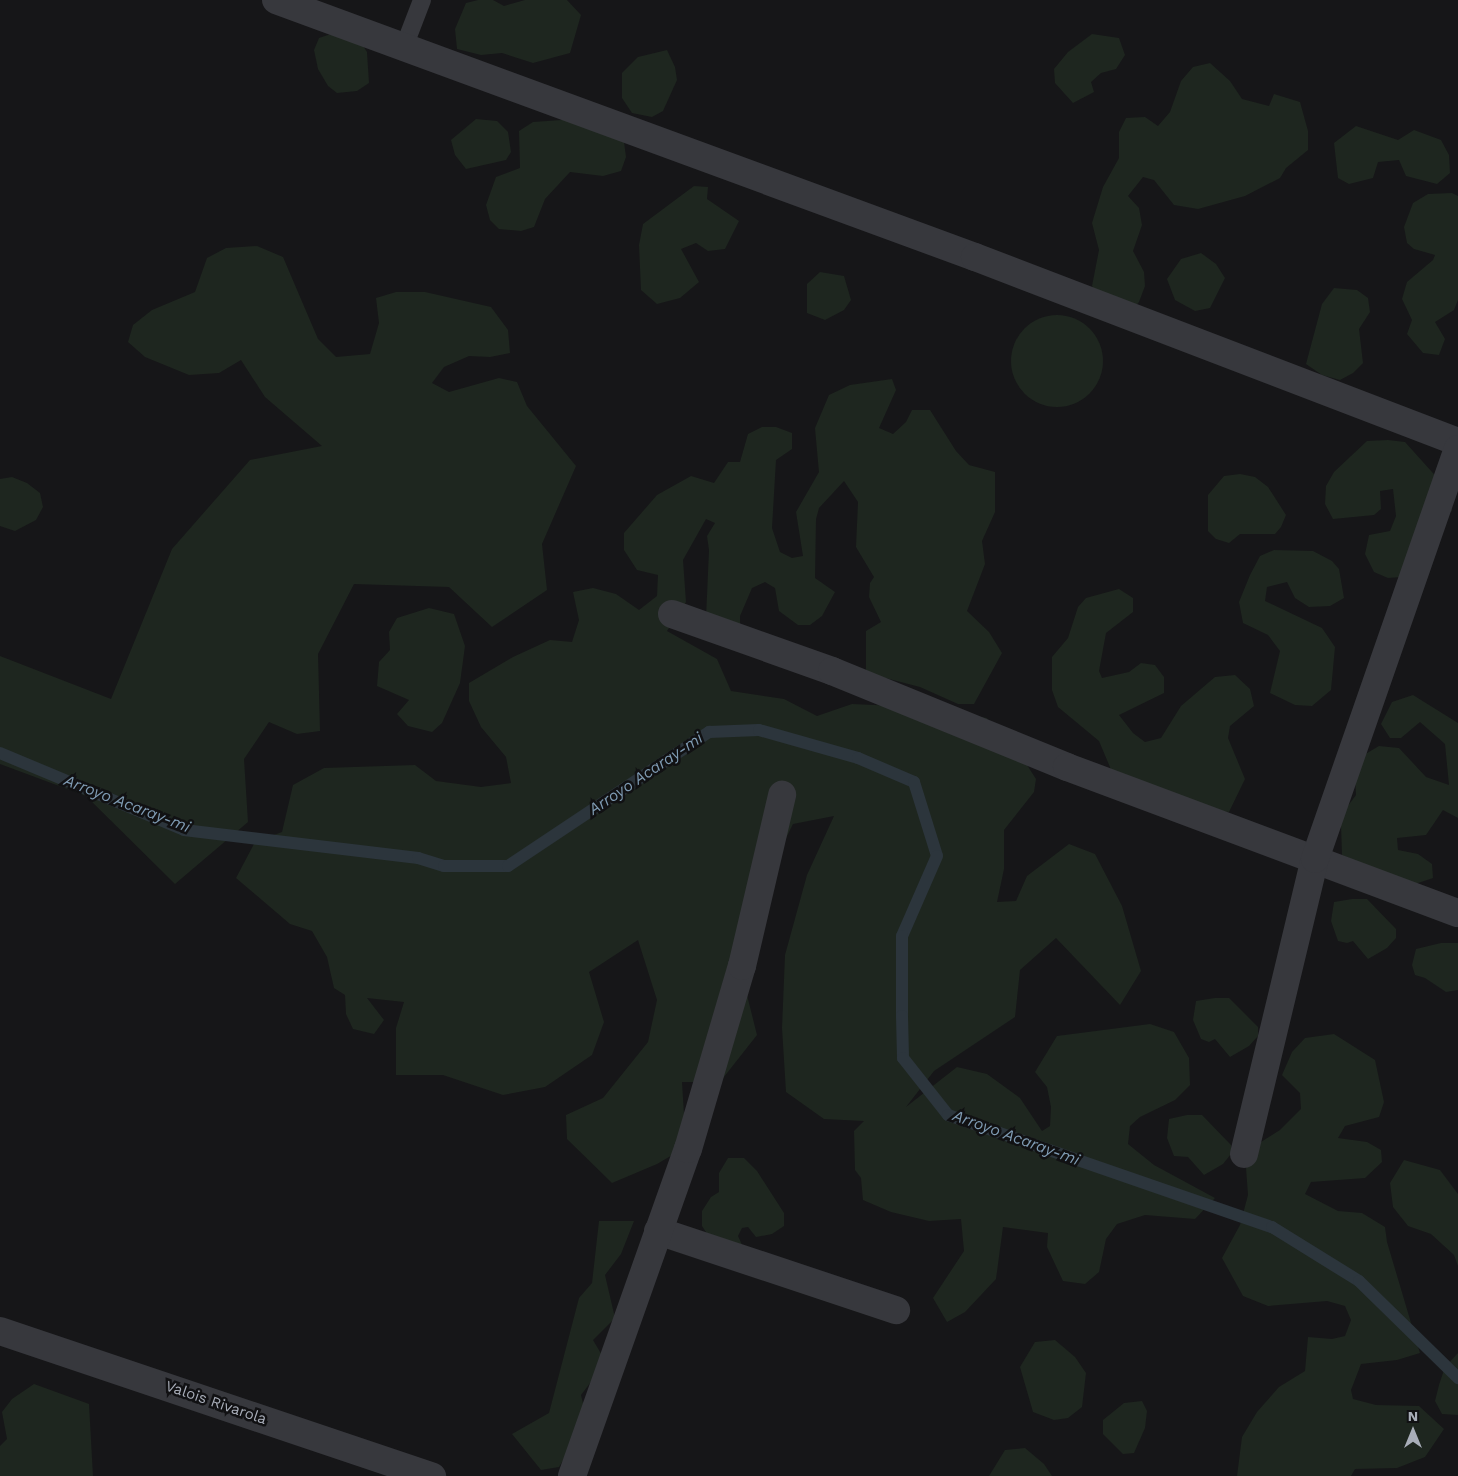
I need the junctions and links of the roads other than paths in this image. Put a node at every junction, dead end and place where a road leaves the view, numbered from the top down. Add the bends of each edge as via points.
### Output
1 (276, 0) edge
2 (422, 0) edge
3 (404, 47) junction
4 (1458, 442) edge
5 (1458, 449) edge
6 (672, 614) dead end
7 (782, 795) dead end
8 (1315, 859) junction
9 (1458, 913) edge
10 (1244, 1154) dead end
11 (658, 1231) junction
12 (896, 1310) dead end
13 (0, 1331) edge
14 (432, 1476) edge
15 (572, 1476) edge

1 - 3 street
2 - 3 lane
3 - 4 street via 975,257
5 - 8 street
6 - 8 street via 832,671 1067,767
7 - 11 street via 742,966 688,1149
8 - 9 street
8 - 10 street
11 - 12 street
11 - 15 street
13 - 14 street, Valois Rivarola

